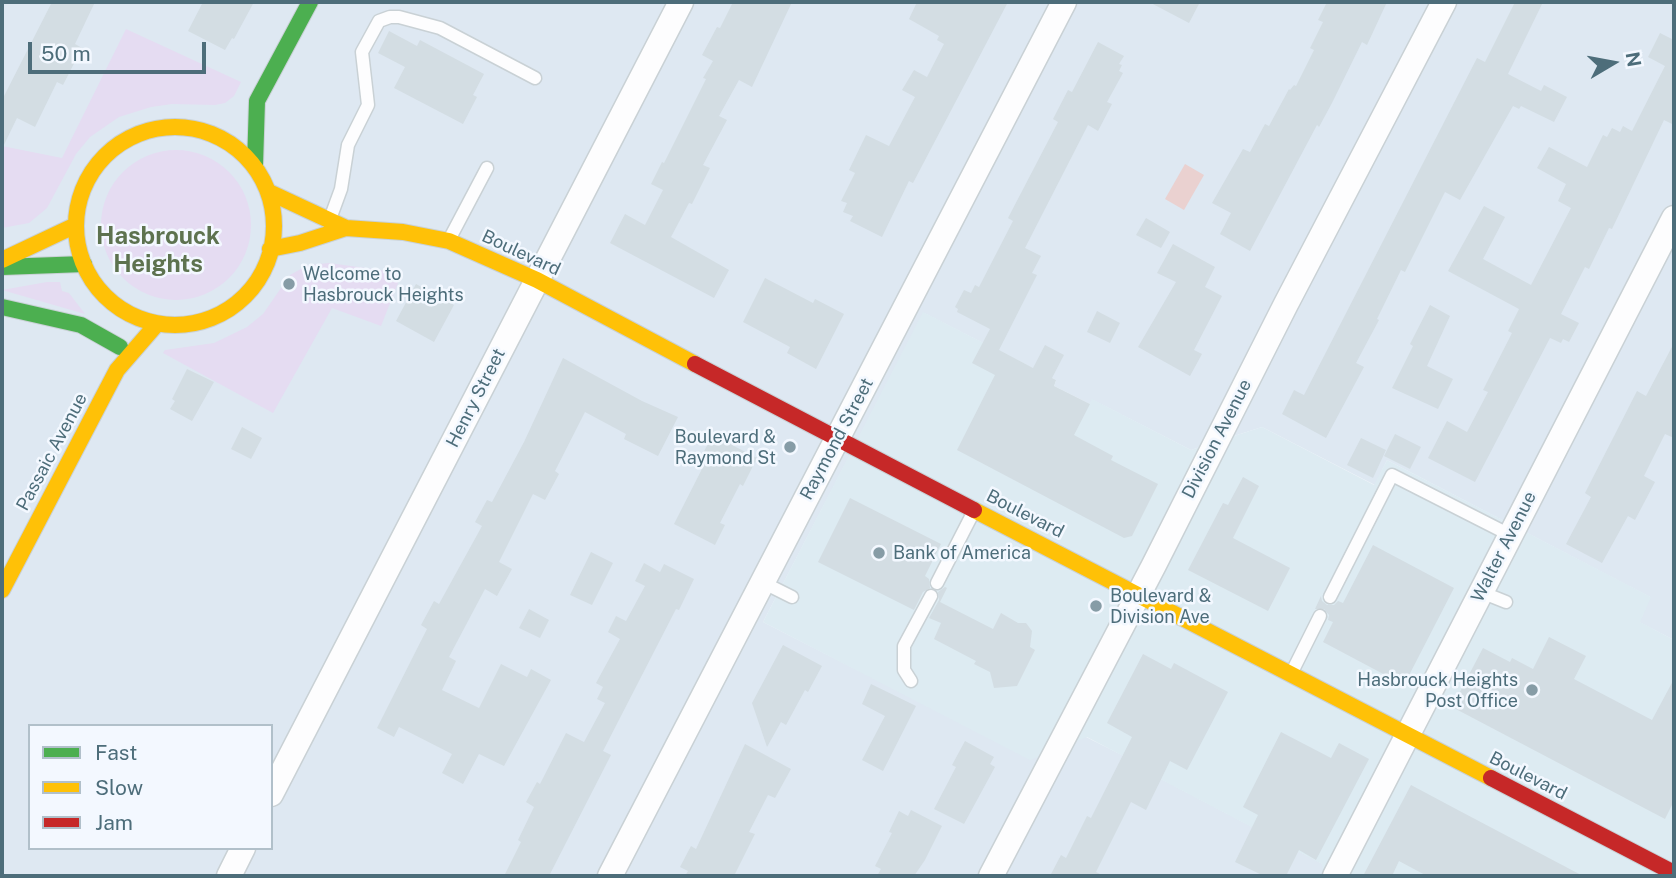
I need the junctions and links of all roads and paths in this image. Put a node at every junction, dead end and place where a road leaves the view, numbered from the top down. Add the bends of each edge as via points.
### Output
1 (310, 2) edge
2 (681, 2) edge
3 (1064, 2) edge
4 (1444, 2) edge
5 (535, 78) dead end
6 (257, 101) junction
7 (203, 130) junction
8 (255, 165) junction
9 (487, 168) dead end
10 (271, 193) junction
11 (1674, 218) edge
12 (329, 222) junction
13 (76, 225) junction
14 (345, 228) junction
15 (449, 241) junction
16 (270, 249) junction
17 (2, 260) edge
18 (84, 264) junction
19 (2, 267) edge
20 (537, 280) junction
21 (2, 307) edge
22 (156, 325) junction
23 (123, 330) junction
24 (117, 370) junction
25 (836, 438) junction
26 (974, 510) junction
27 (1510, 535) junction
28 (762, 582) junction
29 (937, 583) dead end
30 (2, 590) edge
31 (1481, 592) junction
32 (1138, 594) junction
33 (930, 596) dead end
34 (792, 597) dead end
35 (1330, 597) dead end
36 (1507, 603) dead end
37 (1320, 616) dead end
38 (1291, 674) junction
39 (911, 681) dead end
40 (1407, 736) junction
41 (273, 790) edge
42 (242, 850) edge
43 (1670, 869) edge
44 (229, 876) edge
45 (610, 876) edge
46 (991, 876) edge
47 (1335, 876) edge

1 - 6 street
2 - 20 street, Henry Street
3 - 25 street, Raymond Street
4 - 32 street, Division Avenue
5 - 12 lane via 440,28 399,17 376,24 362,52 368,105 348,145 341,189
6 - 7 street
6 - 8 street
7 - 8 street via 238,148
7 - 13 street via 167,130 120,144 87,181 78,201
8 - 10 street
9 - 15 lane
10 - 12 street, Boulevard
10 - 16 street via 277,222
11 - 27 street, Walter Avenue
12 - 14 street, Boulevard
13 - 17 street
13 - 18 street
14 - 15 street, Boulevard
14 - 16 street, Boulevard
15 - 20 street, Boulevard
16 - 22 street via 257,281 213,317
18 - 19 street
18 - 23 street via 94,286 114,306
20 - 25 street, Boulevard
20 - 41 street, Henry Street
21 - 23 street
22 - 23 street
22 - 24 street, Passaic Avenue
23 - 24 street, Passaic Avenue
24 - 30 street, Passaic Avenue
25 - 26 street, Boulevard
25 - 28 street, Raymond Street
26 - 29 lane
26 - 32 street, Boulevard
27 - 31 street, Walter Avenue
27 - 35 lane via 1392,475
28 - 34 lane
28 - 45 street, Raymond Street
31 - 36 lane
31 - 40 street, Walter Avenue
32 - 38 street, Boulevard
32 - 46 street, Division Avenue
33 - 39 lane via 904,646 905,670
37 - 38 lane
38 - 40 street, Boulevard
40 - 43 street, Boulevard
40 - 47 street, Walter Avenue
42 - 44 street

